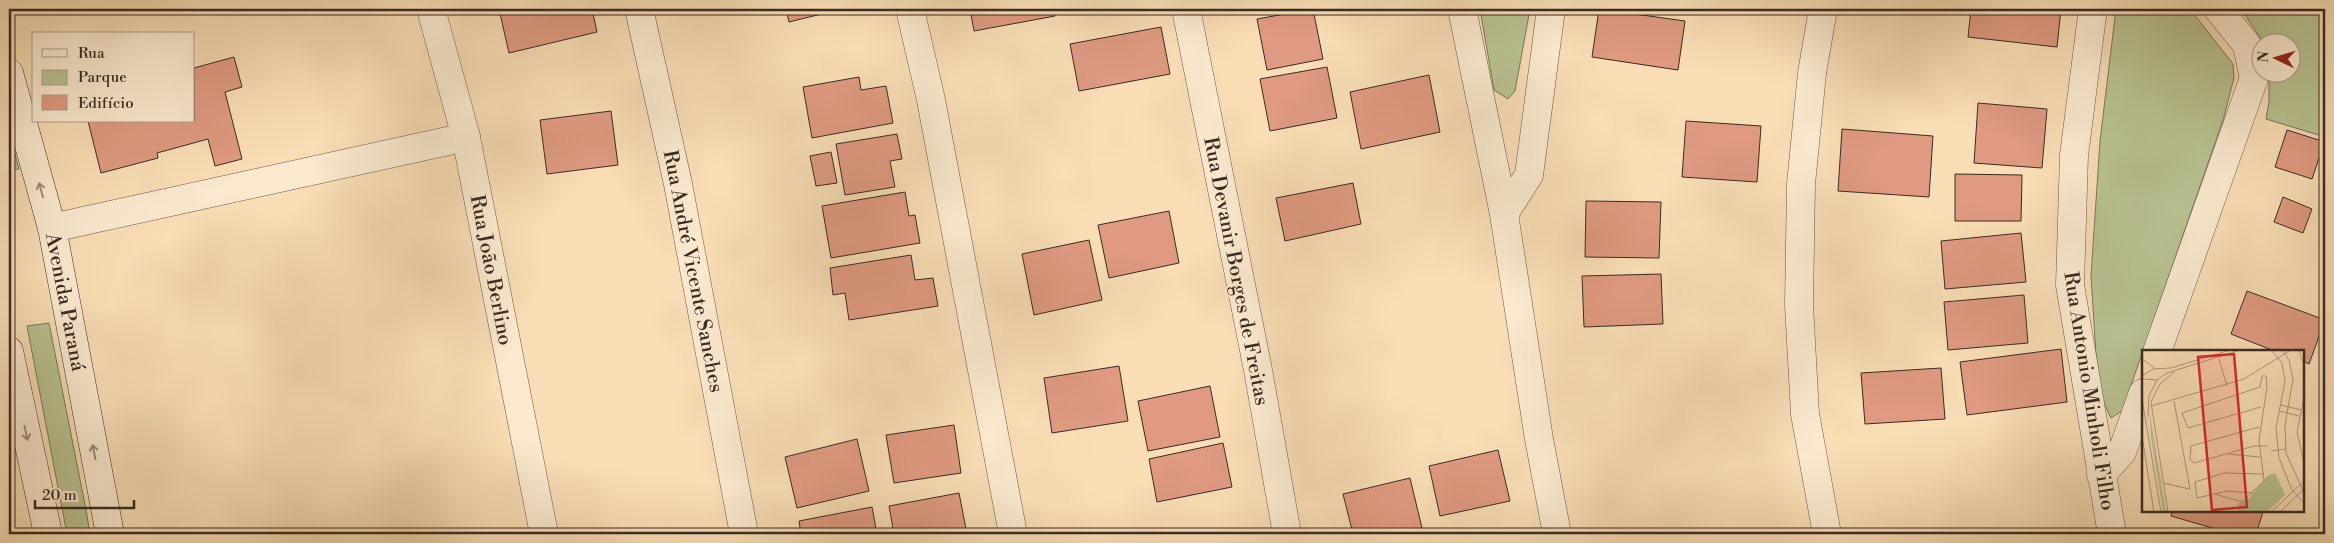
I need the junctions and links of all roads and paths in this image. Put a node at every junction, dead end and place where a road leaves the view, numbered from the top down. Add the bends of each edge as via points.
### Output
1 (432, 9) edge
2 (639, 9) edge
3 (910, 9) edge
4 (1186, 9) edge
5 (1462, 9) edge
6 (1551, 9) edge
7 (1823, 9) edge
8 (2093, 9) edge
9 (2218, 9) edge
10 (9, 73) edge
11 (466, 137) junction
12 (1504, 214) junction
13 (52, 228) junction
14 (2158, 350) edge
15 (9, 351) edge
16 (2142, 396) edge
17 (2101, 475) junction
18 (48, 534) edge
19 (110, 534) edge
20 (544, 534) edge
21 (744, 534) edge
22 (1013, 534) edge
23 (1287, 534) edge
24 (1556, 534) edge
25 (1827, 534) edge
26 (2112, 534) edge

1 - 11 street, Rua João Berlino
2 - 21 street, Rua André Vicente Sanches via 678,184
3 - 22 street
4 - 23 street, Rua Devanir Borges de Freitas via 1258,370
5 - 12 street
6 - 12 street via 1529,175
7 - 25 street via 1812,73 1801,184 1799,305 1805,414
8 - 17 street, Rua Antonio Minholi Filho via 2074,155 2070,286
9 - 14 street via 2246,45 2254,78
13 -> 10 street, Avenida Paraná
11 - 13 street
11 - 20 street, Rua João Berlino
12 - 24 street
19 -> 13 street, Avenida Paraná
15 -> 18 street
16 - 17 street via 2122,452
17 - 26 street, Rua Antonio Minholi Filho

